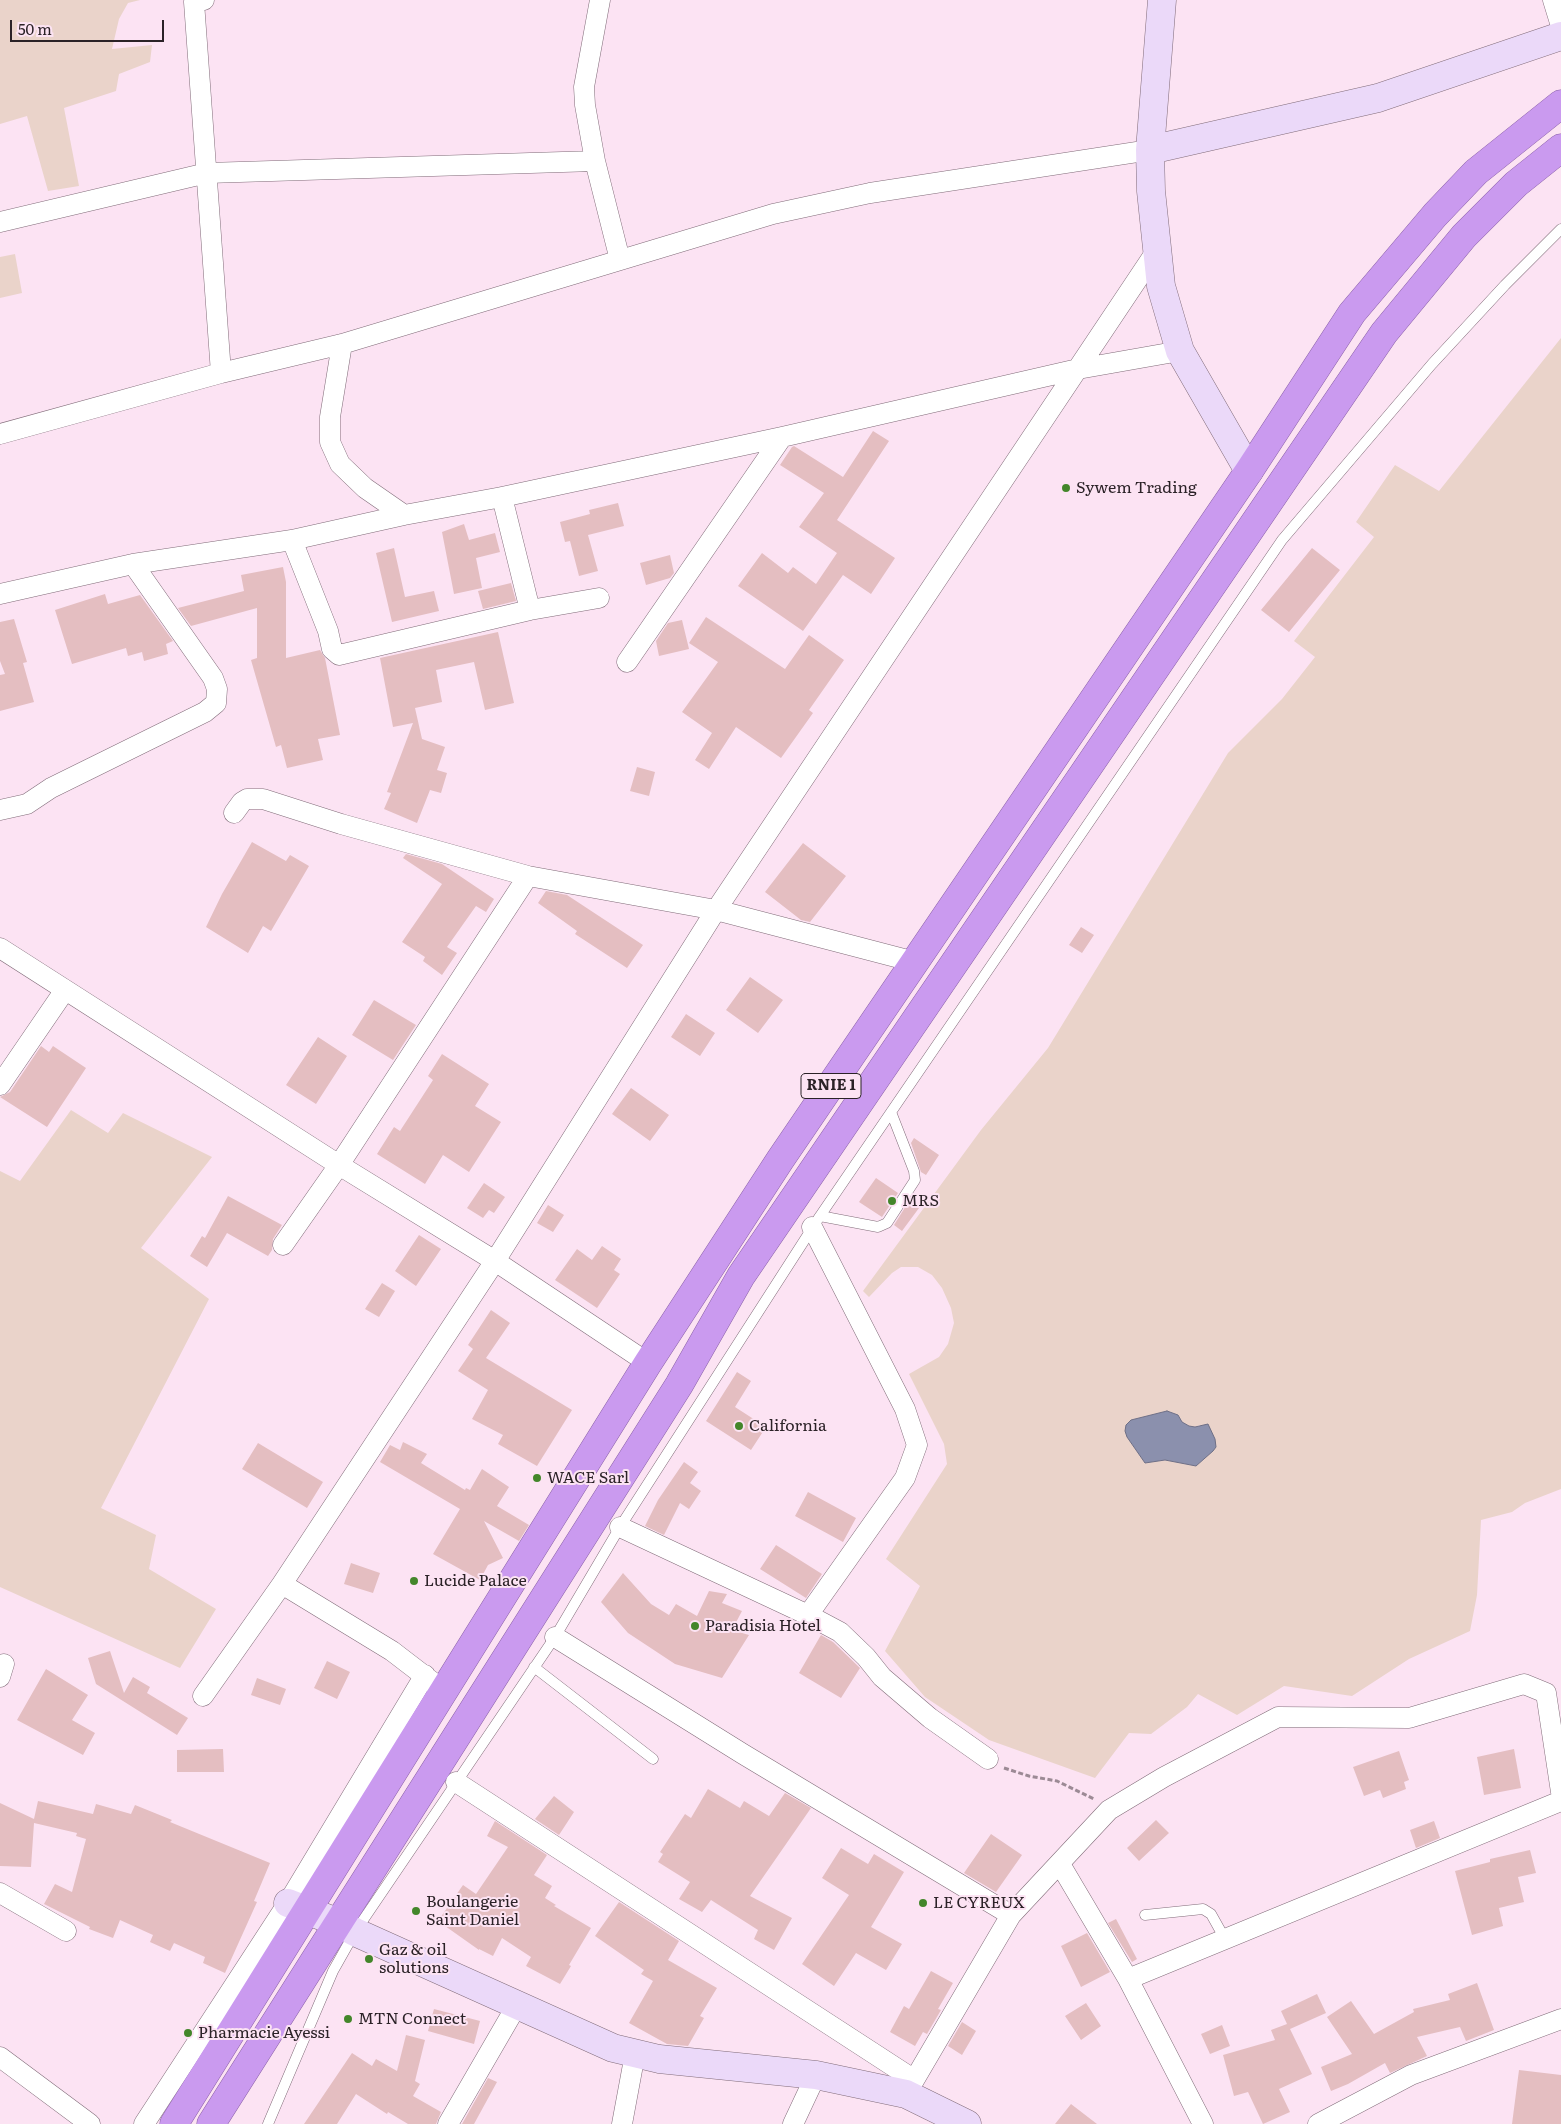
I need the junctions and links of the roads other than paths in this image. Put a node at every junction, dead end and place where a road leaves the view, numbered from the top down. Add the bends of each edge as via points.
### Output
1 (204, 0) edge
2 (600, 0) edge
3 (1162, 0) edge
4 (1553, 0) edge
5 (1561, 26) edge
6 (1561, 36) edge
7 (1561, 104) edge
8 (1561, 148) edge
9 (1150, 150) junction
10 (595, 161) junction
11 (207, 173) junction
12 (0, 222) edge
13 (1561, 229) edge
14 (1157, 250) junction
15 (620, 260) junction
16 (342, 344) junction
17 (1180, 351) junction
18 (1078, 370) junction
19 (221, 373) junction
20 (0, 434) edge
21 (782, 437) junction
22 (1249, 471) junction
23 (502, 497) junction
24 (404, 515) junction
25 (292, 540) junction
26 (133, 564) junction
27 (0, 594) edge
28 (599, 598) dead end
29 (530, 610) junction
30 (628, 662) dead end
31 (0, 810) edge
32 (234, 813) dead end
33 (528, 876) junction
34 (716, 910) junction
35 (0, 948) edge
36 (914, 962) junction
37 (66, 990) junction
38 (0, 1085) edge
39 (891, 1112) junction
40 (339, 1165) junction
41 (816, 1221) junction
42 (283, 1245) dead end
43 (495, 1261) junction
44 (648, 1363) junction
45 (620, 1527) junction
46 (282, 1584) junction
47 (808, 1615) junction
48 (555, 1637) junction
49 (534, 1667) junction
50 (434, 1683) junction
51 (203, 1696) dead end
52 (652, 1759) dead end
53 (988, 1759) road end
54 (456, 1782) junction
55 (1561, 1792) edge
56 (1561, 1801) edge
57 (1060, 1864) junction
58 (0, 1893) edge
59 (298, 1907) junction
60 (1011, 1915) junction
61 (1145, 1915) dead end
62 (347, 1928) junction
63 (66, 1930) dead end
64 (1225, 1939) junction
65 (1128, 1979) junction
66 (516, 2005) junction
67 (1561, 2019) edge
68 (635, 2054) junction
69 (0, 2057) edge
70 (816, 2075) junction
71 (910, 2086) junction
72 (90, 2124) edge
73 (144, 2124) edge
74 (174, 2124) edge
75 (211, 2124) edge
76 (268, 2124) edge
77 (448, 2124) edge
78 (622, 2124) edge
79 (793, 2124) edge
80 (966, 2124) edge
81 (1203, 2124) edge
82 (1318, 2124) edge

1 - 11 street via 194,2
2 - 10 street via 584,87
3 - 9 main road
4 - 5 street
6 - 9 main road via 1378,98
7 - 22 highway, RNIE 1 via 1476,172 1394,263 1352,313
8 - 62 highway, RNIE 1 via 1516,184 1464,236 1384,333 741,1276 679,1384
9 - 14 main road
9 - 15 street via 870,193 773,214
10 - 11 street
10 - 15 street
11 - 12 street
11 - 19 street
13 - 39 lane via 1432,364 1282,540
14 - 17 main road via 1161,286
14 - 18 street
15 - 16 street
16 - 19 street
16 - 24 street via 330,417 330,442 340,464 365,488
17 - 18 street
17 - 22 main road
18 - 21 street
18 - 34 street
19 - 20 street
21 - 23 street
21 - 30 street
22 - 36 highway, RNIE 1
23 - 24 street
23 - 29 street
24 - 25 street
25 - 26 street
25 - 29 street via 332,649 339,655
26 - 27 street
26 - 31 street via 213,678 217,689 216,703 205,712 51,788 27,804
28 - 29 street
32 - 33 street via 247,799 263,799 340,824
33 - 34 street
33 - 40 street
34 - 36 street
34 - 43 street
35 - 37 street
36 - 44 highway, RNIE 1
37 - 38 street
37 - 40 street
39 - 41 lane
39 - 41 lane via 915,1180 887,1223 878,1227
40 - 42 street
40 - 43 street
41 - 45 lane
41 - 47 street via 905,1409 917,1445 906,1478
43 - 44 street
43 - 46 street
44 - 50 highway, RNIE 1
45 - 47 street
45 - 48 lane
46 - 50 street via 392,1651
46 - 51 street
47 - 53 street via 840,1632 882,1677 952,1735
48 - 49 lane
48 - 60 street
49 - 52 lane
49 - 54 lane
50 - 59 highway, RNIE 1
54 - 62 lane
54 - 71 street
55 - 57 street via 1546,1693 1524,1684 1409,1718 1278,1718 1164,1777 1109,1810
56 - 64 street
57 - 60 street
57 - 65 street
58 - 63 street
59 - 62 main road
59 - 73 street
59 - 74 highway, RNIE 1
60 - 71 street
61 - 64 lane via 1203,1909 1211,1914
62 - 66 main road
62 - 75 highway, RNIE 1
62 - 76 lane via 333,1971
64 - 65 street
65 - 81 street
66 - 68 main road via 613,2048
66 - 77 street
67 - 82 street via 1411,2075
68 - 70 main road
68 - 78 street
69 - 72 street
70 - 71 main road
70 - 79 street
71 - 80 main road

